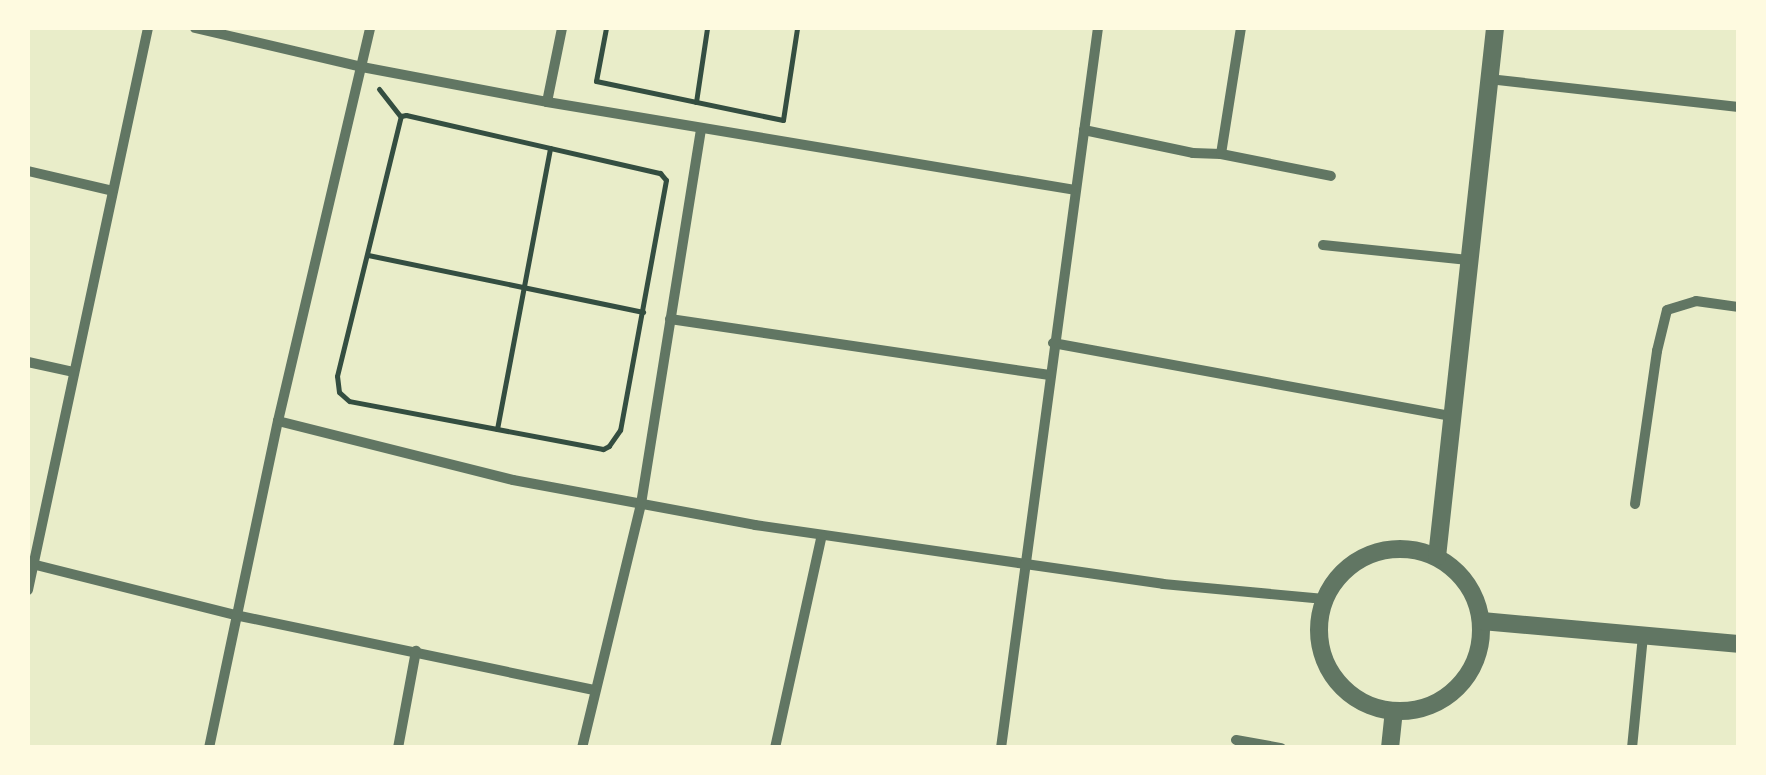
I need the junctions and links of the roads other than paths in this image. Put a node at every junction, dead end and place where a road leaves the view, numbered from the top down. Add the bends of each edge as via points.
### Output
1 (148, 28) edge
2 (195, 28) edge
3 (370, 28) edge
4 (562, 28) edge
5 (1098, 28) edge
6 (1242, 28) edge
7 (1494, 28) edge
8 (362, 67) junction
9 (1489, 79) junction
10 (548, 102) junction
11 (1738, 107) edge
12 (701, 129) junction
13 (1084, 130) junction
14 (1221, 154) junction
15 (28, 171) edge
16 (1330, 176) dead end
17 (1075, 190) junction
18 (113, 191) junction
19 (1323, 244) dead end
20 (1468, 260) junction
21 (1738, 307) edge
22 (670, 318) junction
23 (1054, 343) junction
24 (28, 362) edge
25 (73, 372) junction
26 (1048, 375) junction
27 (1451, 416) junction
28 (278, 421) junction
29 (640, 504) junction
30 (1636, 504) dead end
31 (822, 535) junction
32 (1438, 557) junction
33 (1024, 562) junction
34 (32, 564) junction
35 (28, 590) edge
36 (1324, 599) junction
37 (235, 615) junction
38 (1482, 622) junction
39 (1644, 636) junction
40 (1738, 644) edge
41 (416, 651) junction
42 (595, 690) junction
43 (1394, 711) junction
44 (1236, 740) dead end
45 (208, 748) edge
46 (398, 748) edge
47 (582, 748) edge
48 (775, 748) edge
49 (1000, 748) edge
50 (1281, 748) edge
51 (1390, 748) edge
52 (1632, 748) edge

1 - 18 street
2 - 8 street
3 - 8 street
4 - 10 street
5 - 13 street
6 - 14 street
7 - 9 street
8 - 10 street
8 - 28 street
9 - 11 street
9 - 20 street
10 - 12 street
12 - 17 street
12 - 22 street
13 - 14 street
13 - 17 street
14 - 16 street
15 - 18 street
17 - 23 street
18 - 25 street
19 - 20 street
20 - 27 street
21 - 30 street via 1696,301 1667,310
22 - 26 street
22 - 29 street
23 - 26 street
23 - 27 street
24 - 25 street
25 - 34 street
26 - 33 street
27 - 32 street
28 - 29 street
28 - 37 street
29 - 31 street
29 - 42 street
31 - 33 street
31 - 48 street
32 - 36 street via 1394,548 1372,553 1336,579
32 - 38 street via 1459,573
33 - 36 street
33 - 49 street
34 - 35 street
34 - 37 street
36 - 43 street via 1319,642 1326,663 1353,696
37 - 41 street
37 - 45 street
38 - 39 street
38 - 43 street via 1473,668 1459,687 1429,706
39 - 40 street
39 - 52 street
41 - 42 street
41 - 46 street
42 - 47 street
43 - 51 street
44 - 50 street

